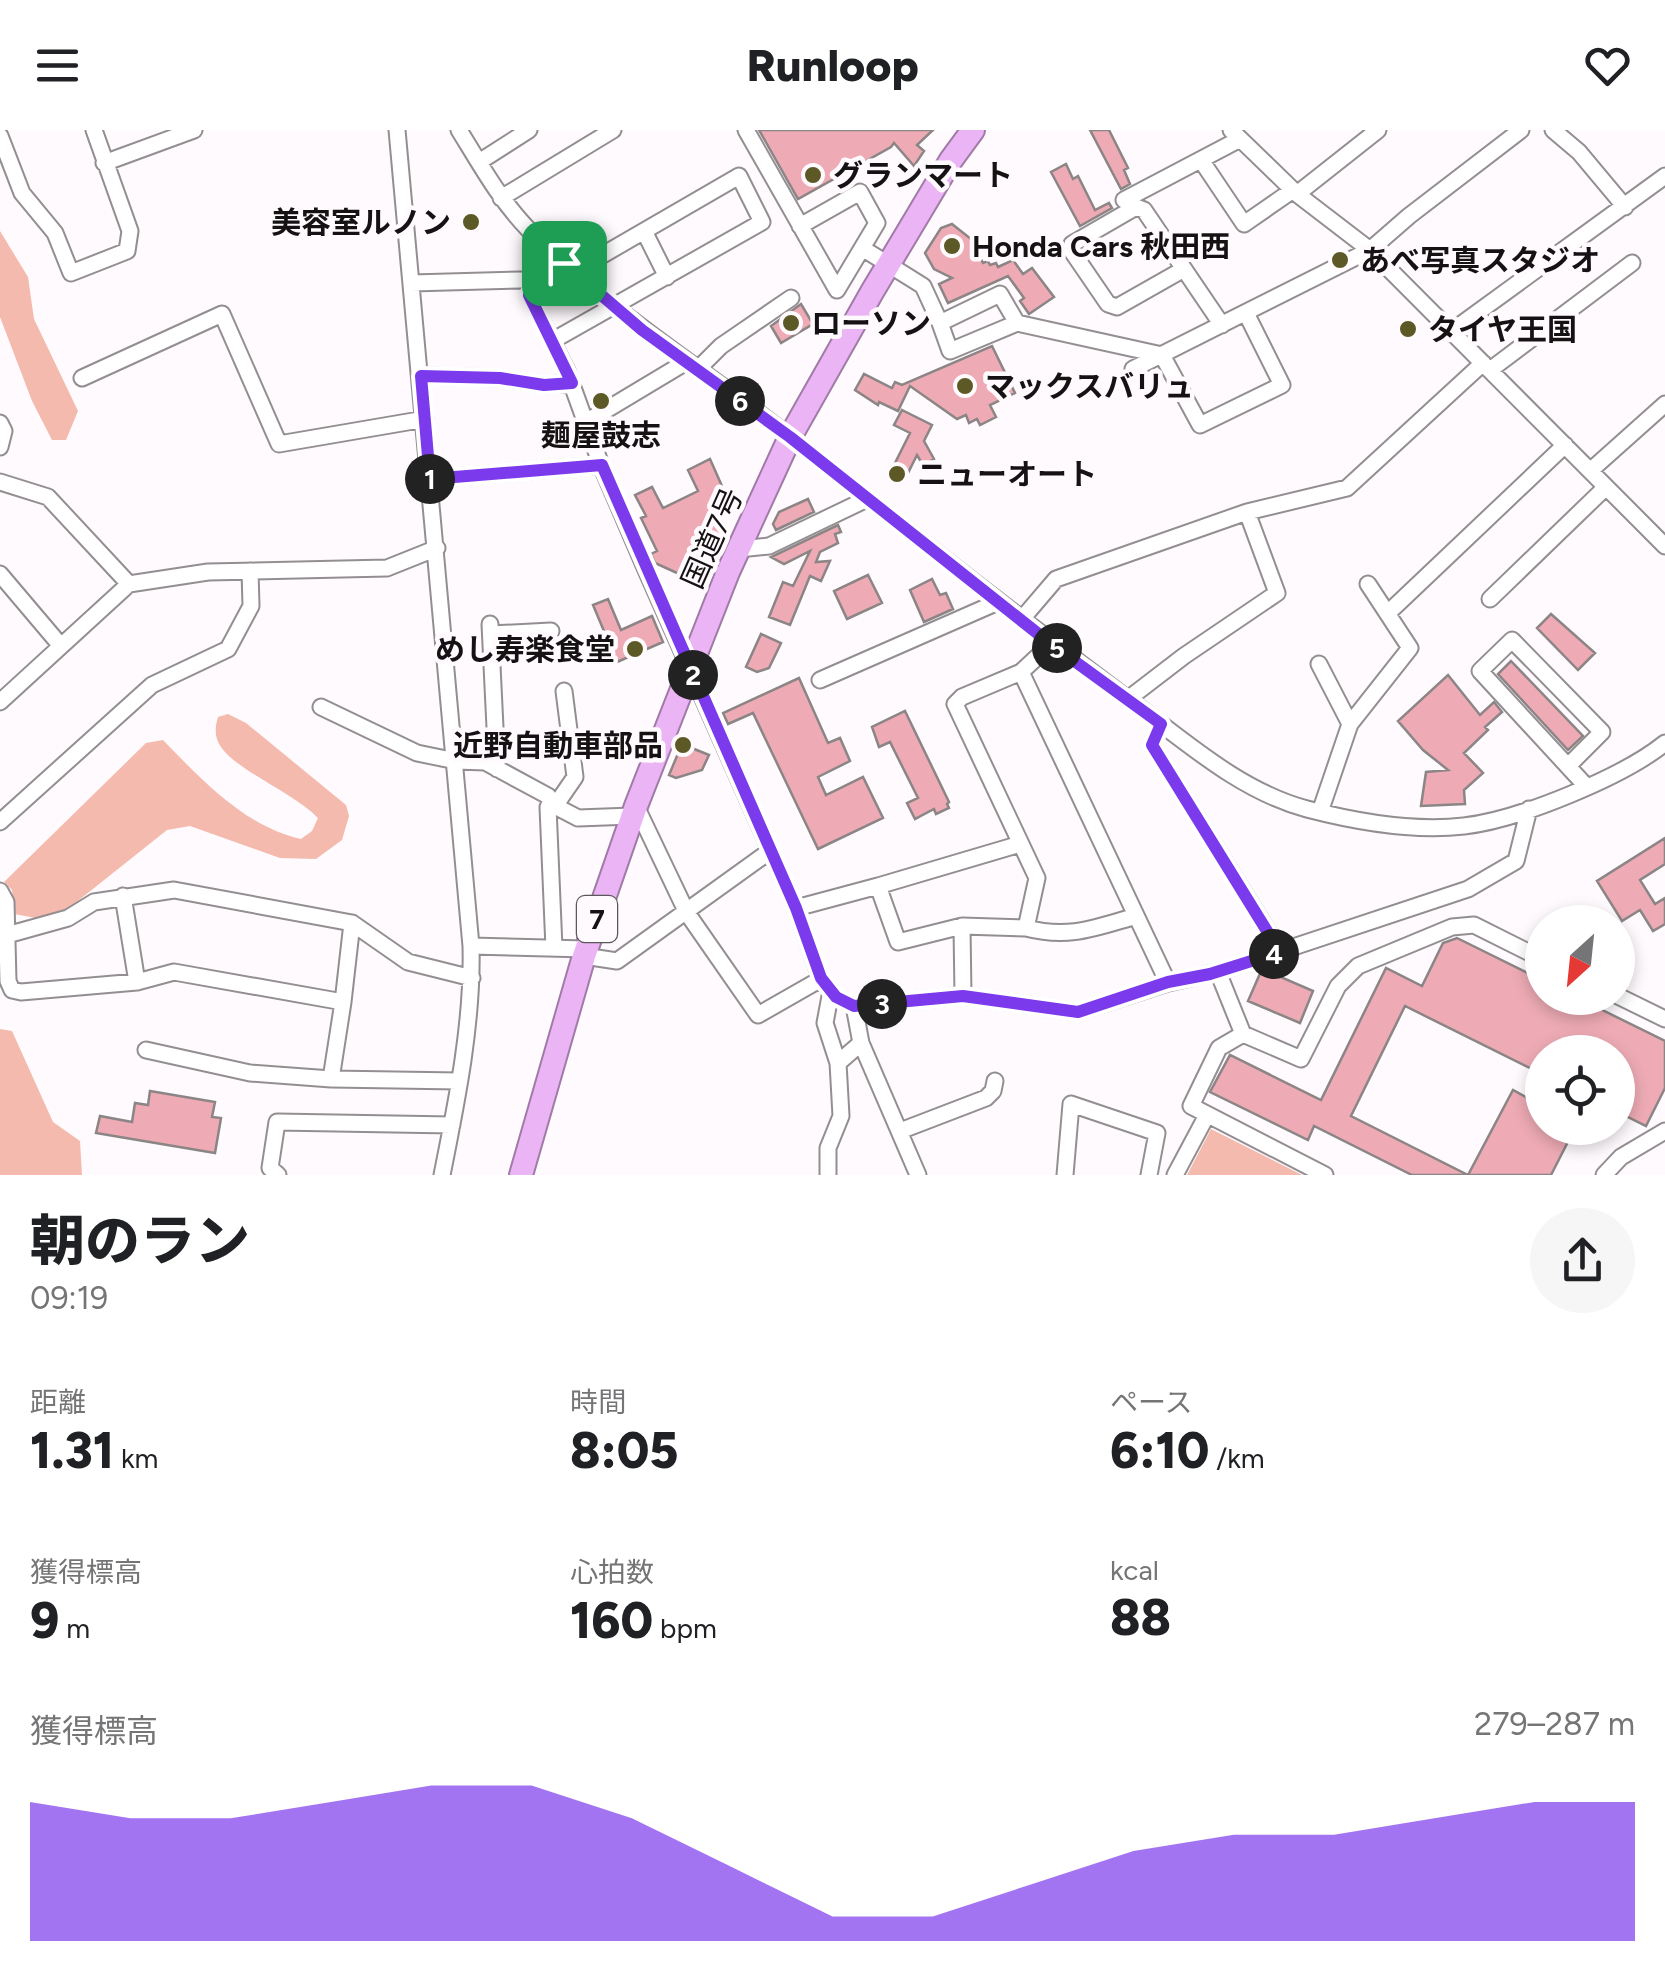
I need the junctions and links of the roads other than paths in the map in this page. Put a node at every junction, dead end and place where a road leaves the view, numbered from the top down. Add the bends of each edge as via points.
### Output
1 (94, 130) edge
2 (194, 130) edge
3 (397, 130) edge
4 (459, 130) edge
5 (529, 130) edge
6 (613, 130) edge
7 (746, 130) edge
8 (974, 130) edge
9 (1378, 130) edge
10 (1521, 130) edge
11 (1553, 130) edge
12 (1235, 135) edge
13 (0, 136) edge
14 (1201, 160) junction
15 (478, 162) junction
16 (104, 163) junction
17 (1665, 176) edge
18 (1295, 192) junction
19 (501, 198) junction
20 (1124, 200) dead end
21 (1625, 207) junction
22 (800, 226) junction
23 (644, 230) junction
24 (862, 248) junction
25 (1370, 250) junction
26 (890, 263) junction
27 (1632, 263) dead end
28 (570, 267) junction
29 (1184, 268) junction
30 (667, 277) junction
31 (521, 280) dead end
32 (412, 283) junction
33 (792, 298) dead end
34 (614, 307) junction
35 (1246, 312) junction
36 (940, 323) junction
37 (1017, 323) junction
38 (1222, 325) junction
39 (1452, 331) junction
40 (552, 341) junction
41 (1162, 356) junction
42 (692, 366) junction
43 (1486, 367) junction
44 (1134, 369) dead end
45 (421, 376) junction
46 (82, 378) dead end
47 (572, 383) junction
48 (1665, 404) edge
49 (425, 419) junction
50 (586, 422) junction
51 (0, 423) edge
52 (790, 437) junction
53 (1565, 445) junction
54 (0, 447) edge
55 (602, 465) junction
56 (1590, 471) junction
57 (430, 479) junction
58 (0, 482) edge
59 (1606, 487) junction
60 (867, 499) junction
61 (1247, 512) junction
62 (1665, 546) edge
63 (437, 548) junction
64 (739, 549) junction
65 (250, 571) junction
66 (0, 574) edge
67 (128, 584) junction
68 (1368, 584) dead end
69 (1490, 599) dead end
70 (998, 602) junction
71 (1389, 612) junction
72 (1021, 620) junction
73 (551, 631) dead end
74 (1051, 644) junction
75 (60, 646) junction
76 (1319, 664) dead end
77 (690, 668) junction
78 (1020, 672) junction
79 (820, 680) dead end
80 (564, 691) dead end
81 (1128, 699) junction
82 (0, 702) edge
83 (321, 707) dead end
84 (1161, 724) junction
85 (1350, 724) junction
86 (1665, 742) edge
87 (456, 762) junction
88 (1570, 765) junction
89 (497, 769) junction
90 (1586, 786) junction
91 (554, 803) junction
92 (1529, 809) junction
93 (634, 811) junction
94 (1320, 812) junction
95 (0, 822) edge
96 (1020, 844) junction
97 (770, 850) junction
98 (878, 886) junction
99 (0, 891) edge
100 (123, 896) junction
101 (796, 908) junction
102 (687, 913) junction
103 (1136, 916) junction
104 (352, 923) junction
105 (962, 926) junction
106 (1026, 928) junction
107 (6, 935) junction
108 (471, 946) junction
109 (554, 948) junction
110 (1525, 950) edge
111 (585, 952) junction
112 (1280, 952) junction
113 (1218, 972) junction
114 (472, 978) junction
115 (137, 982) junction
116 (1168, 982) junction
117 (826, 984) junction
118 (963, 996) junction
119 (343, 1002) junction
120 (1635, 1005) edge
121 (854, 1006) junction
122 (1665, 1020) edge
123 (1243, 1034) junction
124 (860, 1043) junction
125 (146, 1050) dead end
126 (838, 1063) junction
127 (331, 1079) junction
128 (459, 1081) junction
129 (995, 1082) dead end
130 (1206, 1114) junction
131 (452, 1125) junction
132 (1665, 1130) edge
133 (900, 1131) junction
134 (278, 1175) edge
135 (442, 1175) edge
136 (521, 1175) edge
137 (828, 1175) edge
138 (918, 1175) edge
139 (1065, 1175) edge
140 (1149, 1175) edge
141 (1175, 1175) edge
142 (1325, 1175) edge
143 (1604, 1175) edge

1 - 16 street
2 - 16 street
3 - 32 street
4 - 15 street
5 - 15 street
6 - 19 street
7 - 22 street
8 - 26 highway, 国道7号 / 7
9 - 18 street
10 - 25 street
11 - 21 street
12 - 14 street
12 - 18 street
13 - 16 street via 22,194 55,233 71,273 127,251 130,230
14 - 18 street via 1244,224
14 - 20 street
15 - 19 street
17 - 21 street
18 - 25 street
19 - 28 street
21 - 39 street
22 - 24 street via 837,290
22 - 24 street via 860,192 877,223
23 - 28 street
23 - 30 street
23 - 30 street via 738,176 762,222
24 - 26 street
25 - 35 street
25 - 39 street
26 - 36 street via 922,286
26 - 52 highway, 国道7号 / 7
27 - 43 street
28 - 34 street
28 - 40 street via 537,279 529,295
29 - 29 street via 1136,207 1070,250 1116,307
29 - 38 street
30 - 34 street
31 - 32 street
32 - 45 street
33 - 42 street
34 - 40 street
34 - 42 street
35 - 38 street
35 - 41 street via 1282,385 1200,425
36 - 37 street via 1000,294
36 - 37 street via 950,351
37 - 41 street
38 - 41 street
39 - 43 street
40 - 47 street
41 - 44 street
42 - 50 street
42 - 52 street
43 - 53 street
43 - 61 street via 1347,488
45 - 47 street
45 - 49 street
46 - 49 street via 222,314 280,444
47 - 50 street
48 - 56 street
49 - 57 street
50 - 55 street
51 - 54 street
52 - 60 street
52 - 64 highway, 国道7号 / 7
53 - 56 street
53 - 71 street
55 - 57 street
55 - 77 street
56 - 59 street
57 - 63 street
58 - 67 street via 48,498
59 - 62 street
59 - 69 street
60 - 64 street via 769,546
60 - 70 street
61 - 72 street via 1056,580
61 - 81 street via 1277,593
63 - 65 street via 387,568
63 - 87 street
64 - 77 highway, 国道7号 / 7
65 - 67 street
65 - 95 street via 251,606 228,649 152,685
66 - 75 street
67 - 75 street
68 - 71 street
70 - 72 street
70 - 79 street
71 - 85 street via 1410,648
72 - 74 street
73 - 89 street via 490,629
74 - 78 street
74 - 81 street
75 - 82 street
76 - 85 street
77 - 93 highway, 国道7号 / 7
77 - 97 street
78 - 96 street via 955,704
78 - 103 street
80 - 91 street via 575,777
81 - 84 street
83 - 87 street via 418,753
84 - 94 street via 1265,794
84 - 112 street via 1152,745
85 - 94 street
86 - 90 street
87 - 89 street
87 - 108 street
88 - 88 street via 1480,671 1512,640 1602,732
88 - 90 street
89 - 91 street
90 - 92 street
91 - 93 street via 578,818
91 - 109 street via 548,807
92 - 94 street via 1465,826 1379,825
92 - 112 street via 1516,861 1484,880
93 - 102 street
93 - 111 highway, 国道7号 / 7
96 - 98 street
96 - 106 street via 1037,878
97 - 101 street
97 - 102 street
98 - 101 street
98 - 105 street via 898,942
99 - 107 street
100 - 104 street via 174,890
100 - 107 street
100 - 115 street
101 - 117 street
102 - 111 street via 617,961
102 - 117 street via 758,1014
103 - 106 street via 1075,934
103 - 116 street
104 - 114 street via 408,962
104 - 119 street
105 - 106 street
105 - 118 street
107 - 115 street via 12,990
108 - 109 street
108 - 114 street
109 - 111 street
110 - 123 street via 1474,925 1452,927 1358,966 1338,986 1301,1059
111 - 136 highway, 国道7号 / 7
112 - 113 street
113 - 116 street
113 - 123 street
114 - 128 street
115 - 119 street via 174,972
116 - 118 street via 1078,1012
117 - 121 street
117 - 126 street via 825,1022
118 - 121 street
119 - 127 street
120 - 122 street
121 - 124 street
123 - 130 street via 1219,1048 1190,1106
124 - 126 street
124 - 133 street
125 - 127 street via 250,1074
126 - 137 street via 842,1116 828,1148
127 - 128 street
128 - 131 street
129 - 133 street via 986,1098
130 - 141 street
130 - 142 street
131 - 134 street via 278,1122 270,1168
131 - 135 street
132 - 143 street via 1621,1156
133 - 138 street
139 - 140 street via 1072,1104 1158,1133

